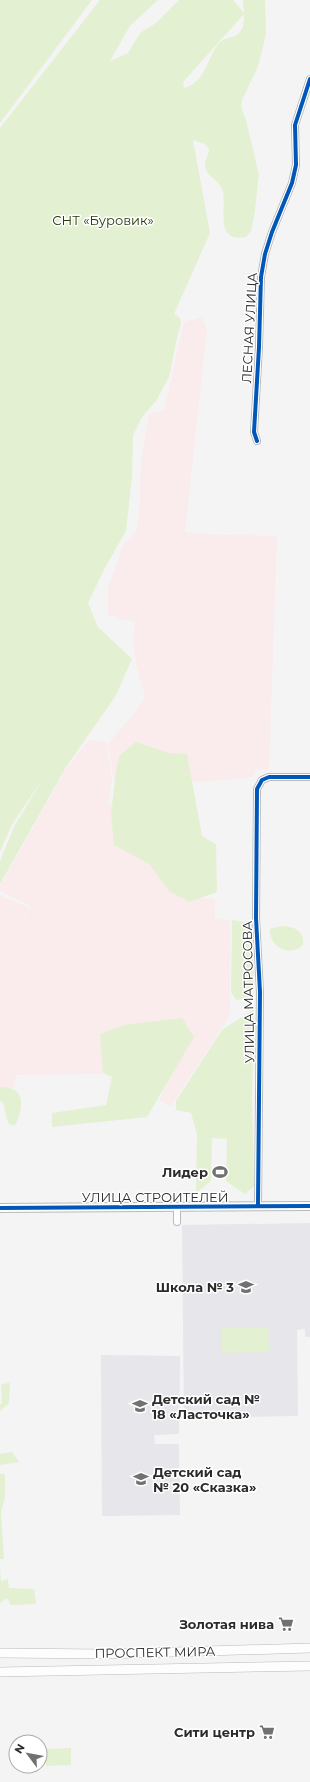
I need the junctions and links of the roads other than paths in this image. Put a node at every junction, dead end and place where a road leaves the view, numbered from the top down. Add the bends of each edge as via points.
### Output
1 (310, 79) edge
2 (257, 441) dead end
3 (310, 777) edge
4 (177, 1206) junction
5 (258, 1206) junction
6 (310, 1206) edge
7 (0, 1208) edge
8 (177, 1222) dead end
9 (310, 1648) edge
10 (0, 1653) edge
11 (105, 1654) junction
12 (310, 1666) edge
13 (106, 1670) junction
14 (0, 1672) edge

1 - 2 street, ЛЕСНАЯ УЛИЦА via 295,125 296,165 292,183 269,240 260,277 254,432
3 - 5 street, УЛИЦА МАТРОСОВА via 269,777 262,780 257,789 255,851 260,992
4 - 5 street, УЛИЦА СТРОИТЕЛЕЙ
4 - 7 street, УЛИЦА СТРОИТЕЛЕЙ
4 - 8 street
5 - 6 street, УЛИЦА СТРОИТЕЛЕЙ
9 - 11 main road, ПРОСПЕКТ МИРА
10 - 11 main road, ПРОСПЕКТ МИРА
11 - 13 main road via 103,1663
12 - 13 main road, ПРОСПЕКТ МИРА
13 - 14 main road, ПРОСПЕКТ МИРА

